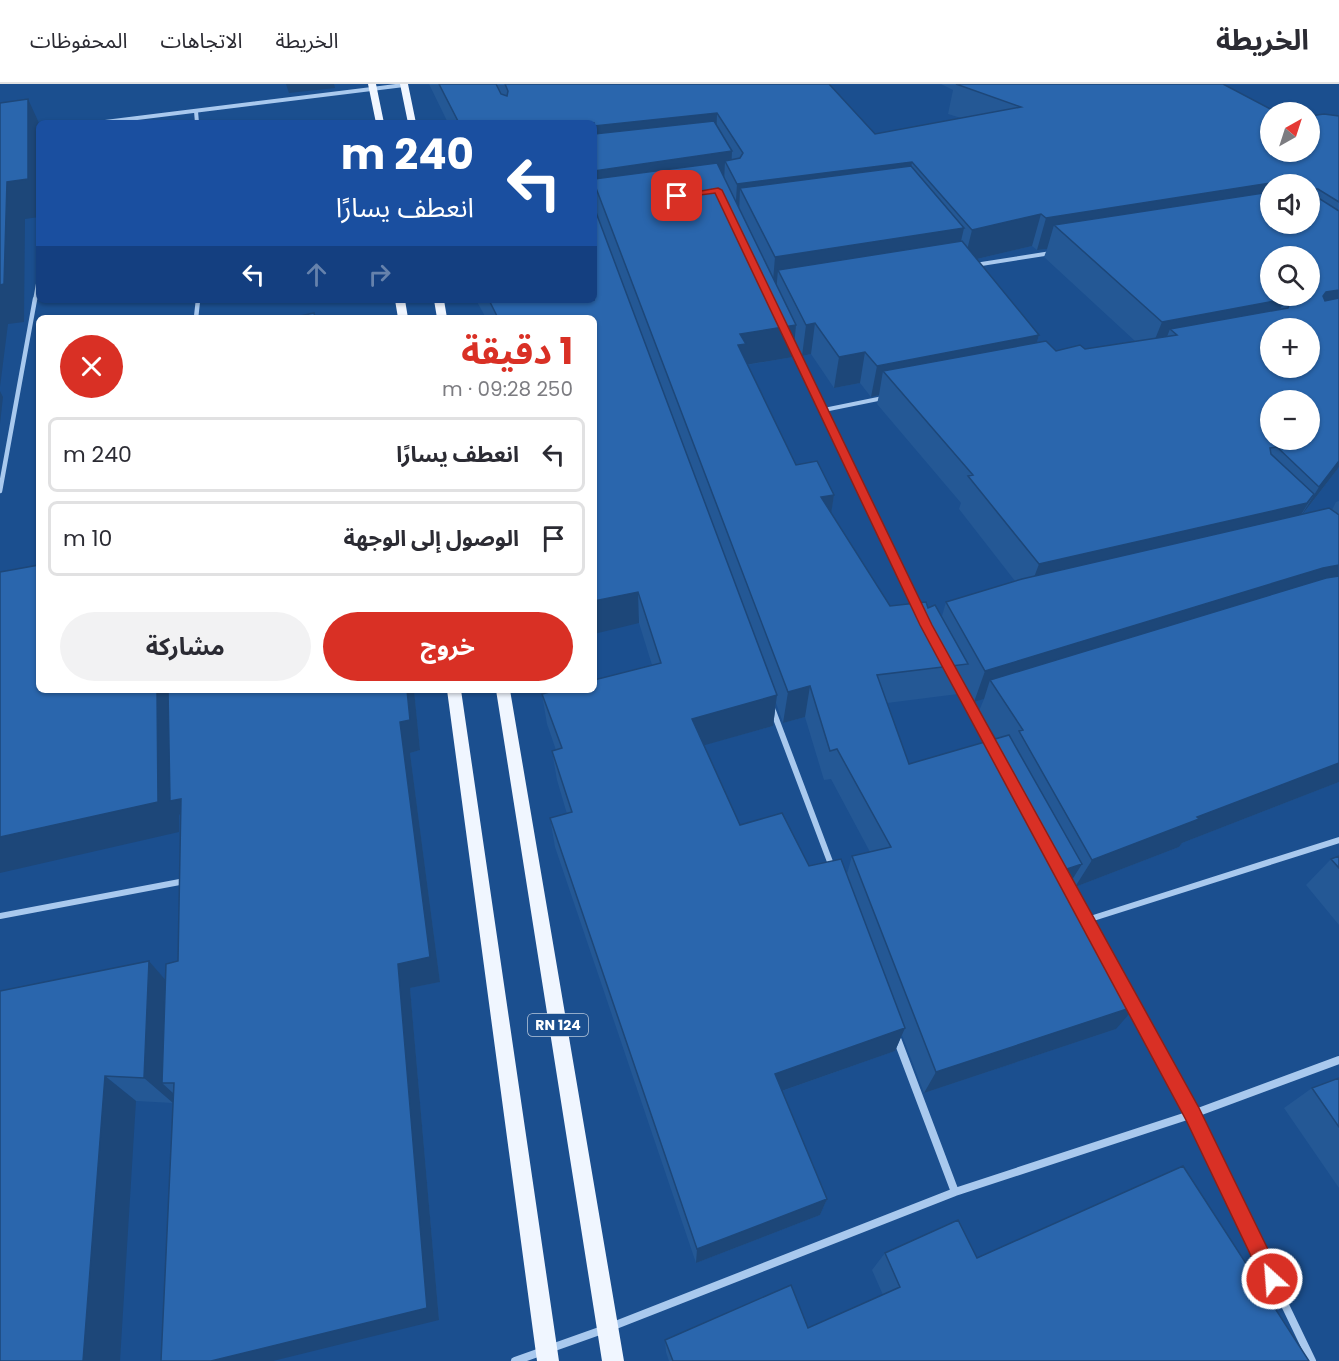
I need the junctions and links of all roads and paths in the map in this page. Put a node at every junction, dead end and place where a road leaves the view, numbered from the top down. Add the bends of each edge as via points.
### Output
1 (404, 84) edge
2 (373, 86) edge
3 (196, 111) junction
4 (122, 120) edge
5 (196, 120) edge
6 (379, 120) edge
7 (411, 120) edge
8 (1058, 251) dead end
9 (964, 267) edge
10 (36, 294) edge
11 (786, 329) edge
12 (886, 398) dead end
13 (824, 410) junction
14 (0, 491) edge
15 (922, 616) edge
16 (954, 677) edge
17 (454, 693) edge
18 (503, 693) edge
19 (768, 695) edge
20 (983, 704) edge
21 (971, 708) junction
22 (993, 748) edge
23 (1339, 840) edge
24 (1059, 870) edge
25 (185, 871) edge
26 (834, 872) edge
27 (185, 881) junction
28 (184, 892) edge
29 (0, 916) edge
30 (1087, 920) junction
31 (1103, 951) edge
32 (1126, 992) edge
33 (892, 1026) edge
34 (1339, 1060) edge
35 (1192, 1114) junction
36 (955, 1192) junction
37 (608, 1328) junction
38 (547, 1355) edge
39 (514, 1361) edge
40 (613, 1361) edge
41 (1312, 1361) edge

1 - 2 street
1 - 7 main road
2 - 3 street
2 - 6 main road
3 - 4 street
3 - 5 street
8 - 9 street
10 - 14 street
11 - 13 street
12 - 13 lane
13 - 15 street
16 - 21 street
17 - 38 main road
18 - 37 main road, RN 124
19 - 26 street
20 - 21 street
21 - 22 street
23 - 30 street
24 - 30 street
25 - 27 street
27 - 28 street
27 - 29 street
30 - 31 street
32 - 35 street
33 - 36 street
34 - 35 street
35 - 36 street
35 - 41 street
36 - 37 street
37 - 38 street
37 - 40 main road, RN 124
38 - 39 street

